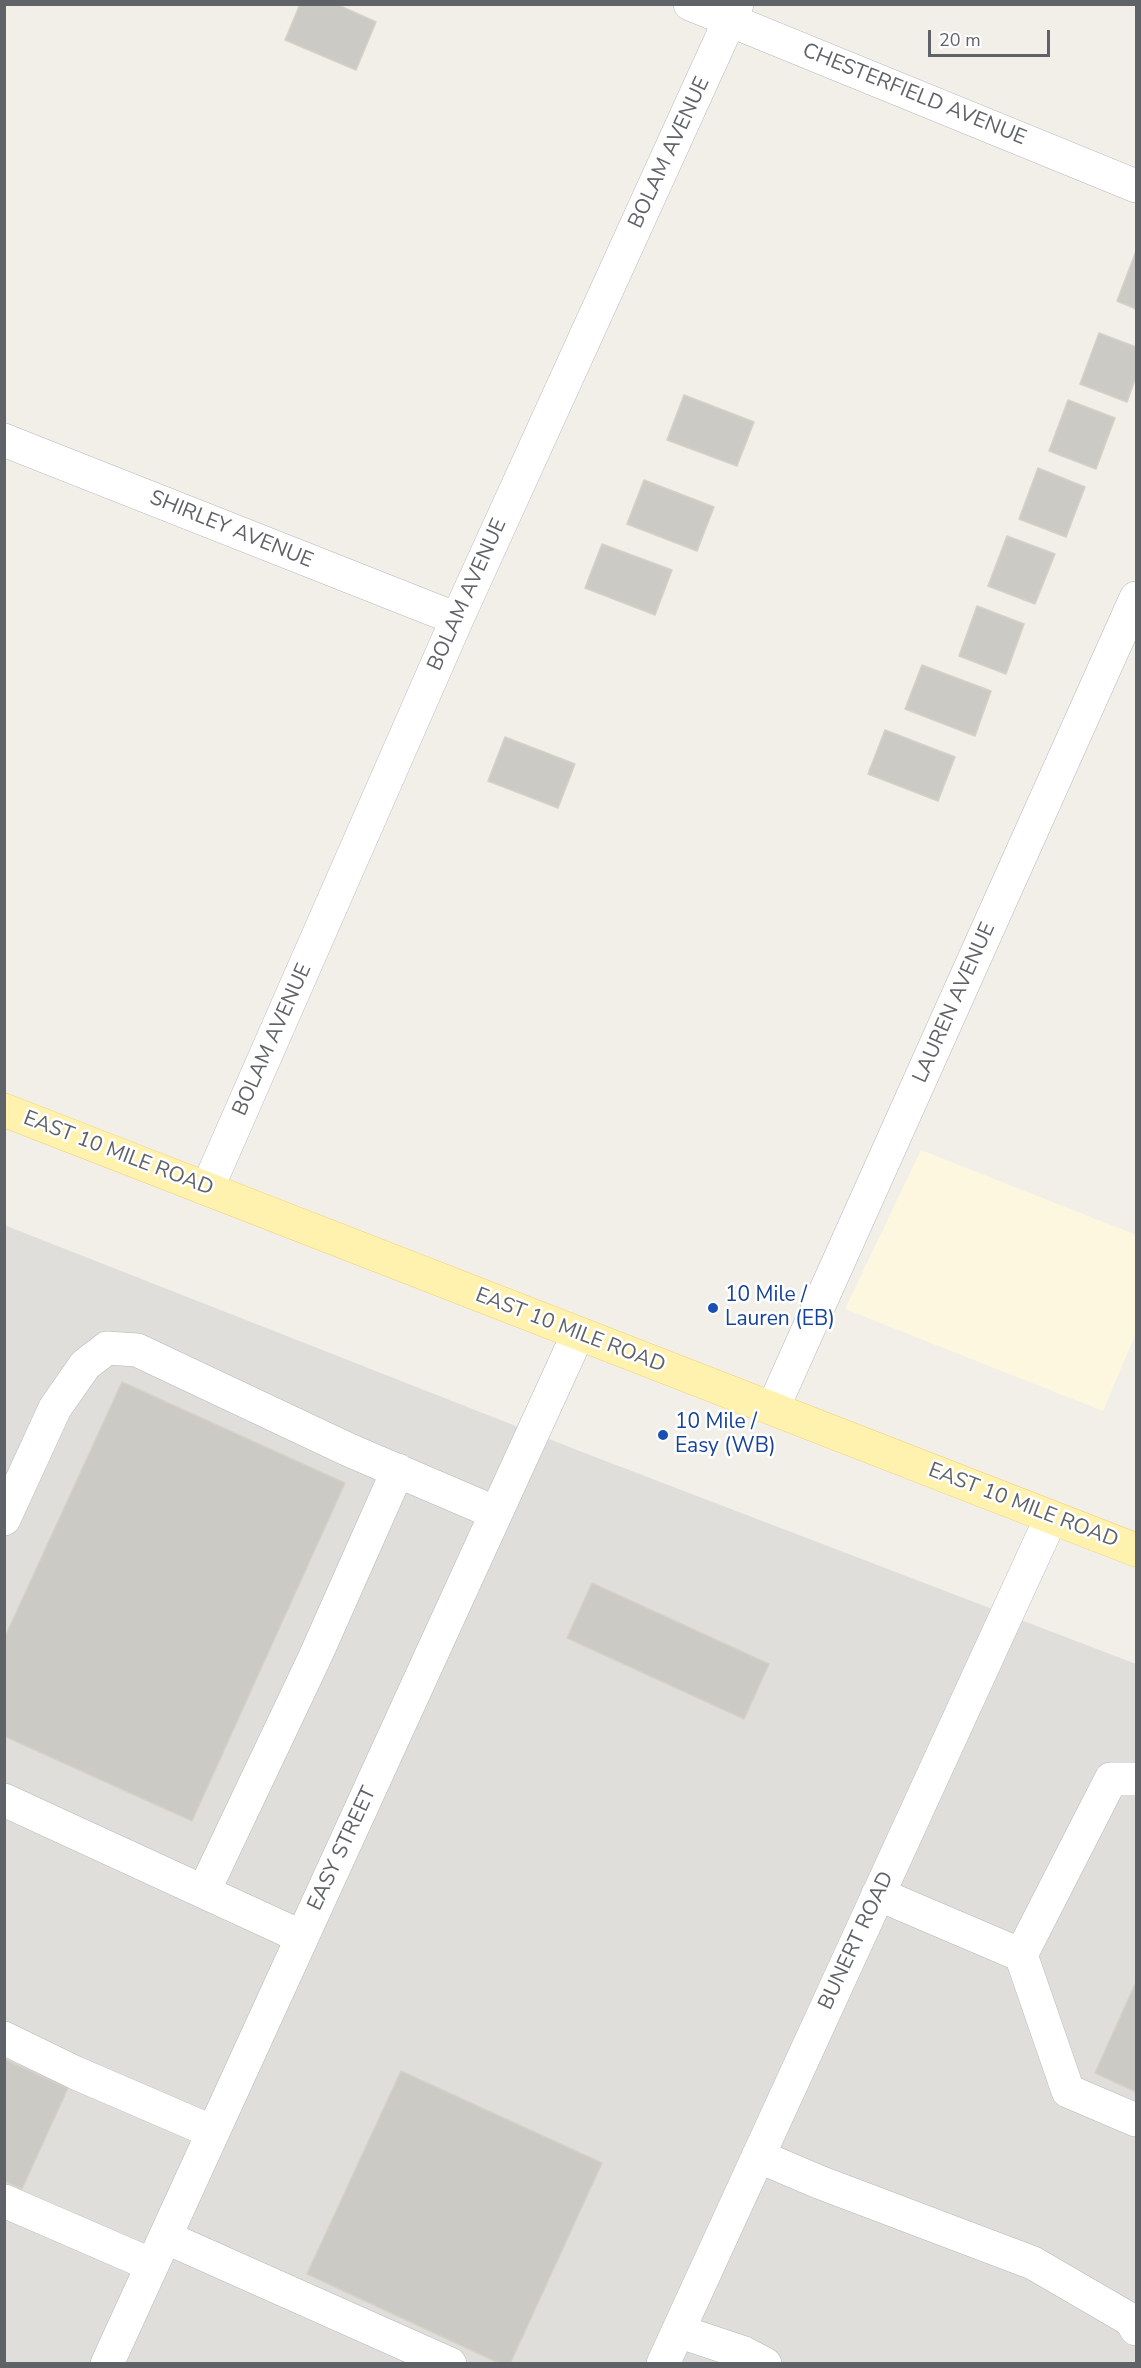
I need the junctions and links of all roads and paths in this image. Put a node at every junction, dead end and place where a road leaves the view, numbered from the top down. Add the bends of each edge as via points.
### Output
1 (690, 4) edge
2 (734, 12) edge
3 (1137, 186) edge
4 (4, 440) edge
5 (1137, 598) edge
6 (457, 619) junction
7 (4, 1110) edge
8 (207, 1189) junction
9 (578, 1334) junction
10 (773, 1408) junction
11 (398, 1470) junction
12 (496, 1513) junction
13 (1051, 1518) junction
14 (4, 1519) edge
15 (1137, 1550) edge
16 (1137, 1779) edge
17 (4, 1800) edge
18 (204, 1891) junction
19 (878, 1894) junction
20 (302, 1936) junction
21 (1021, 1955) junction
22 (4, 2038) edge
23 (1137, 2120) edge
24 (213, 2132) junction
25 (758, 2156) junction
26 (4, 2201) edge
27 (159, 2251) junction
28 (1137, 2329) edge
29 (678, 2331) junction
30 (107, 2364) edge
31 (450, 2364) edge
32 (663, 2364) edge
33 (765, 2364) edge

1 - 2 street, CHESTERFIELD AVENUE
2 - 3 street, CHESTERFIELD AVENUE
2 - 6 street, BOLAM AVENUE
4 - 6 street, SHIRLEY AVENUE
5 - 10 street, LAUREN AVENUE
6 - 8 street, BOLAM AVENUE
7 - 8 main road, EAST 10 MILE ROAD
8 - 9 main road, EAST 10 MILE ROAD
9 - 10 main road, EAST 10 MILE ROAD
9 - 12 street, EASY STREET
10 - 13 main road, EAST 10 MILE ROAD
11 - 12 street
11 - 14 street via 136,1350 107,1348 85,1365 55,1408
11 - 18 street
12 - 20 street, EASY STREET
13 - 15 main road, EAST 10 MILE ROAD
13 - 19 street, BUNERT ROAD
16 - 21 street via 1111,1779
17 - 18 street
18 - 20 street
19 - 21 street
19 - 25 street, BUNERT ROAD
20 - 24 street, EASY STREET
21 - 23 street via 1068,2091
22 - 24 street
24 - 27 street, EASY STREET
25 - 28 street via 1033,2263 1131,2320
25 - 29 street, BUNERT ROAD
26 - 27 street
27 - 30 street, EASY STREET
27 - 31 street
29 - 32 street, BUNERT ROAD
29 - 33 street

